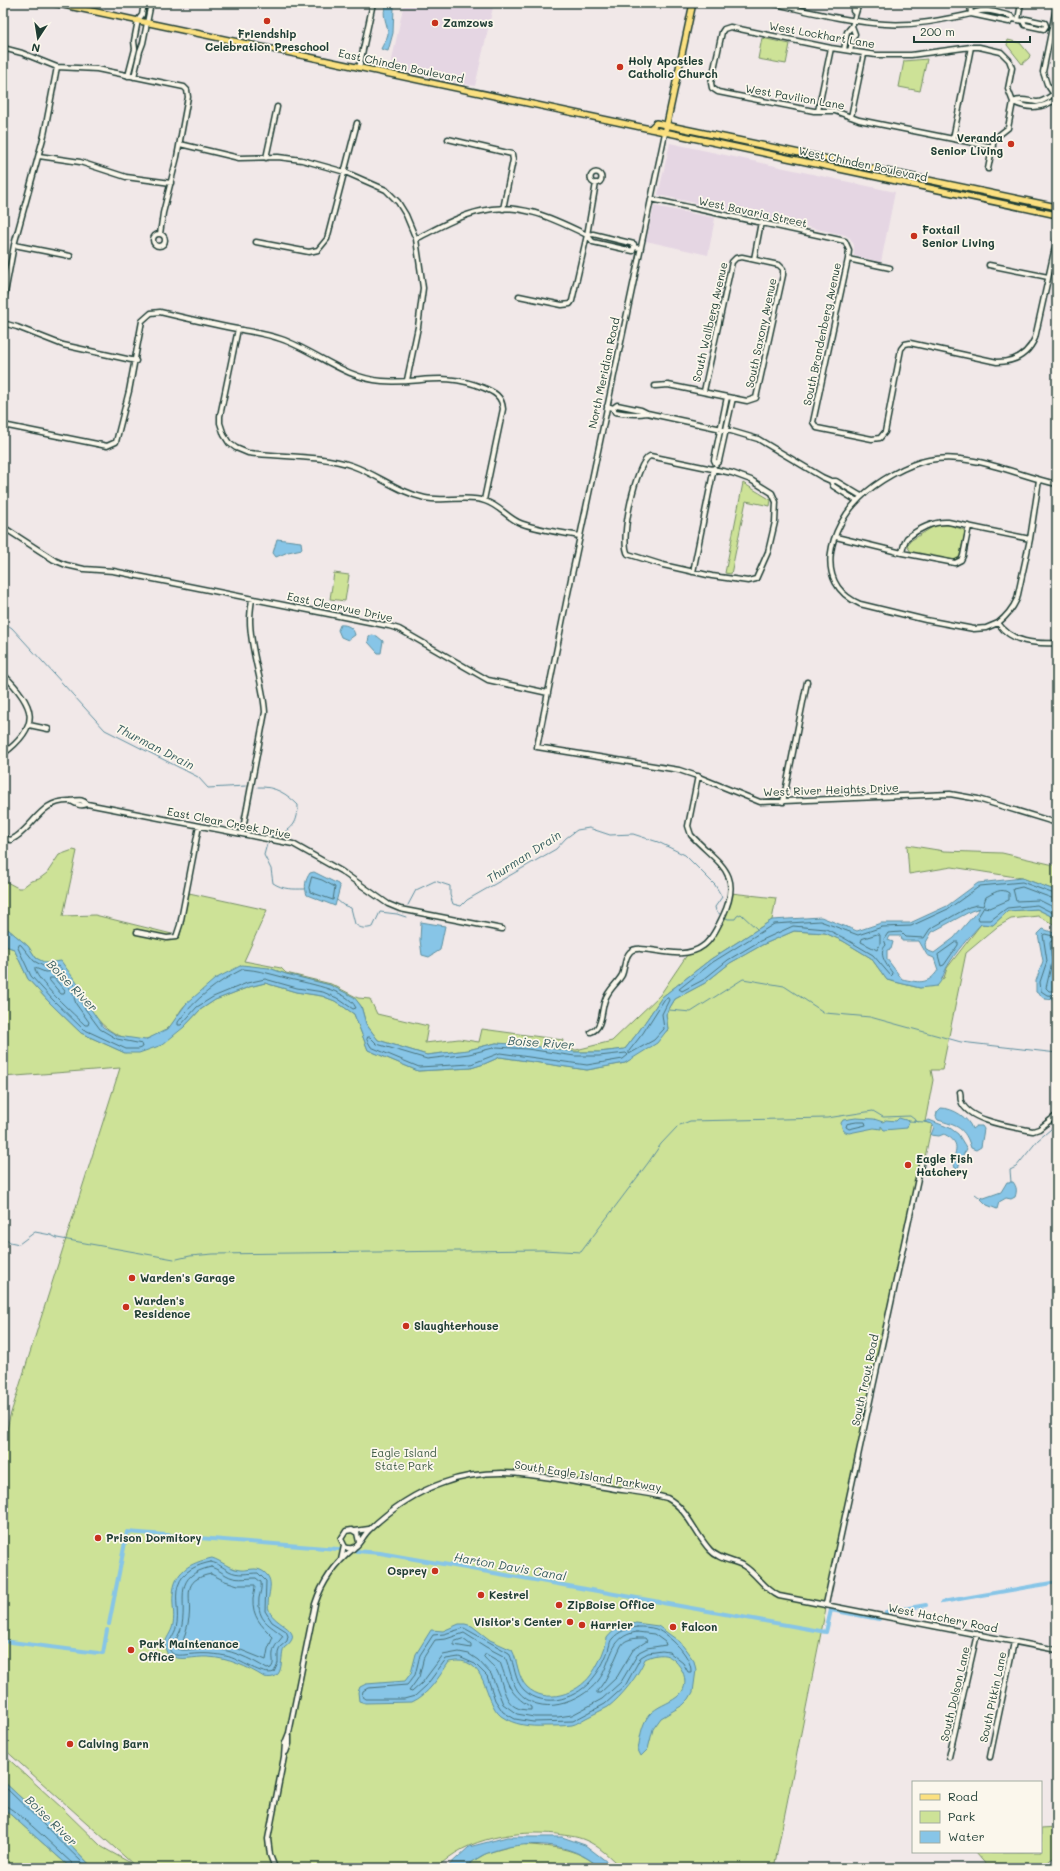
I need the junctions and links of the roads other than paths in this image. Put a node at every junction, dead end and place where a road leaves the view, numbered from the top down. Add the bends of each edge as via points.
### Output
1 (54, 3) edge
2 (144, 3) edge
3 (151, 3) edge
4 (373, 3) edge
5 (693, 3) edge
6 (771, 3) edge
7 (854, 3) edge
8 (860, 3) edge
9 (970, 3) edge
10 (1021, 3) edge
11 (1057, 3) edge
12 (855, 13) junction
13 (971, 14) junction
14 (138, 20) junction
15 (854, 20) junction
16 (1015, 20) junction
17 (147, 22) junction
18 (852, 26) junction
19 (1052, 27) junction
20 (971, 47) junction
21 (3, 48) edge
22 (831, 48) junction
23 (844, 50) junction
24 (850, 51) junction
25 (864, 54) junction
26 (57, 67) junction
27 (359, 68) junction
28 (128, 76) junction
29 (134, 77) junction
30 (712, 88) joint
31 (1054, 94) junction
32 (1057, 99) edge
33 (1014, 102) junction
34 (277, 108) dead end
35 (818, 111) junction
36 (851, 117) junction
37 (357, 123) dead end
38 (667, 125) junction
39 (650, 129) junction
40 (665, 133) junction
41 (448, 139) dead end
42 (953, 139) junction
43 (180, 144) junction
44 (992, 147) junction
45 (39, 156) junction
46 (266, 158) junction
47 (988, 169) dead end
48 (345, 172) junction
49 (171, 183) junction
50 (596, 183) dead end
51 (651, 199) junction
52 (1057, 207) edge
53 (504, 209) junction
54 (1057, 215) edge
55 (761, 222) junction
56 (160, 234) dead end
57 (587, 235) junction
58 (1057, 238) edge
59 (416, 239) junction
60 (256, 242) dead end
61 (14, 245) junction
62 (848, 247) joint
63 (634, 248) junction
64 (640, 248) junction
65 (70, 256) dead end
66 (754, 259) junction
67 (848, 259) junction
68 (989, 265) dead end
69 (890, 268) dead end
70 (1048, 277) junction
71 (519, 296) dead end
72 (3, 304) edge
73 (3, 323) edge
74 (238, 329) junction
75 (136, 361) junction
76 (407, 380) junction
77 (655, 386) dead end
78 (704, 391) junction
79 (727, 396) junction
80 (733, 398) junction
81 (607, 406) junction
82 (613, 408) junction
83 (647, 413) junction
84 (3, 424) edge
85 (720, 429) junction
86 (726, 430) junction
87 (716, 464) junction
88 (714, 469) junction
89 (1039, 480) junction
90 (831, 481) junction
91 (1057, 484) edge
92 (861, 496) junction
93 (484, 500) junction
94 (857, 501) junction
95 (969, 526) junction
96 (3, 527) edge
97 (580, 536) junction
98 (836, 537) junction
99 (1030, 539) junction
100 (902, 553) junction
101 (693, 572) junction
102 (252, 598) junction
103 (998, 623) junction
104 (1057, 643) edge
105 (3, 674) edge
106 (807, 682) dead end
107 (548, 693) junction
108 (29, 725) junction
109 (48, 729) dead end
110 (537, 747) joint
111 (3, 754) edge
112 (698, 776) junction
113 (784, 802) junction
114 (1057, 823) edge
115 (200, 826) junction
116 (242, 834) junction
117 (3, 838) edge
118 (502, 929) dead end
119 (137, 932) dead end
120 (590, 1032) dead end
121 (960, 1092) dead end
122 (1057, 1115) edge
123 (922, 1160) dead end
124 (369, 1529) junction
125 (355, 1531) junction
126 (359, 1542) junction
127 (344, 1546) junction
128 (354, 1548) junction
129 (341, 1560) junction
130 (826, 1604) junction
131 (977, 1634) junction
132 (1014, 1642) junction
133 (1057, 1650) edge
134 (949, 1757) dead end
135 (990, 1757) dead end
136 (275, 1868) edge

1 - 14 main road, East Chinden Boulevard
2 - 14 street via 142,15
3 - 17 street
4 - 27 street
5 - 38 main road, North Meridian Road
6 - 15 street
7 - 12 street
8 - 12 street via 858,12
9 - 13 street
10 - 16 street
11 - 19 street
12 - 15 street
13 - 15 street via 909,24
13 - 16 street via 986,11 1011,16
14 - 17 main road, East Chinden Boulevard
14 - 28 street via 135,49
15 - 18 street
16 - 19 street via 1038,28
17 - 27 main road, East Chinden Boulevard
17 - 29 street
18 - 23 street via 847,32
18 - 24 street via 855,34
19 - 31 street via 1043,72
20 - 25 street, West Lockhart Lane via 911,55
20 - 33 street, West Lockhart Lane via 994,49 1010,60 1012,68 1008,89 1009,96
20 - 42 street
21 - 26 street
22 - 23 street, West Lockhart Lane
22 - 30 street, West Lockhart Lane via 730,27 724,29 711,82
22 - 35 street
23 - 24 street, West Lockhart Lane
24 - 25 street, West Lockhart Lane
25 - 36 street
26 - 28 street via 92,69
26 - 45 street
27 - 39 main road, East Chinden Boulevard
28 - 29 street
29 - 43 street via 184,87 187,90
30 - 35 street, West Pavilion Lane via 718,92
31 - 32 street
31 - 33 street via 1042,101 1019,99
32 - 33 street via 1045,106 1031,108
33 - 44 street via 1008,128 994,140
34 - 46 street
35 - 36 street, West Pavilion Lane via 835,111
36 - 42 street, West Pavilion Lane
37 - 48 street
38 - 39 main road, East Chinden Boulevard via 656,123
38 - 40 main road, North Meridian Road
38 - 52 main road, West Chinden Boulevard
39 - 40 main road, East Chinden Boulevard
40 - 51 street, North Meridian Road
40 - 54 main road, West Chinden Boulevard
41 - 53 street via 512,154
42 - 44 street, West Pavilion Lane
43 - 46 street via 239,158
43 - 49 street
44 - 47 street
45 - 49 street via 80,162 126,177
45 - 61 street
46 - 48 street via 302,160
48 - 59 street via 386,190 406,215
48 - 60 street via 327,239 318,250 309,252
49 - 56 street
50 - 57 street
51 - 55 street, West Bavaria Street
51 - 64 street, North Meridian Road
53 - 57 street via 538,213
53 - 59 street via 482,210
55 - 62 street, West Bavaria Street via 842,240
55 - 66 street
57 - 63 street via 593,234 634,244
57 - 63 street via 593,242 633,251
57 - 71 street via 574,298 570,304 562,305
58 - 70 street
59 - 76 street via 423,288
61 - 65 street
61 - 72 street
62 - 67 street, South Brandenberg Avenue
63 - 64 street
64 - 81 street, North Meridian Road
66 - 78 street, South Wallberg Avenue via 742,257 732,262
66 - 80 street, South Saxony Avenue via 777,264 782,268 783,275 757,395 748,401
67 - 69 street
67 - 70 street, South Brandenberg Avenue via 813,419 817,428 872,439 880,438 884,432 905,344 997,362 1016,359 1033,343
68 - 70 street
73 - 75 street via 63,345
74 - 75 street via 160,312 151,313 142,321
74 - 76 street via 287,341 341,370 358,376 381,381
74 - 93 street via 220,416 221,429 236,448 248,453 348,465 425,498
75 - 84 street via 117,440 113,444 107,446
76 - 93 street via 440,378 470,383 500,397 502,409
77 - 78 street via 668,385
78 - 79 street
79 - 80 street
79 - 85 street
80 - 86 street
81 - 82 street
81 - 97 street, North Meridian Road
82 - 83 street via 621,413
82 - 83 street via 617,404
83 - 85 street
85 - 86 street
85 - 87 street via 714,460
86 - 87 street via 719,461
86 - 90 street via 758,440
87 - 88 street
88 - 101 street
88 - 101 street via 751,480 772,494 775,497 775,522 768,552 758,576 753,581
88 - 101 street via 653,456 643,461 633,492 626,527 626,552 630,556
89 - 91 street
89 - 92 street via 1015,471 971,461 938,459 900,471
89 - 99 street
90 - 92 street via 836,481
90 - 94 street via 834,486
92 - 94 street
93 - 97 street via 519,522
94 - 98 street via 841,524
95 - 99 street
95 - 100 street via 948,522 929,525 906,539
95 - 100 street via 963,556 959,563
96 - 102 street, East Clearvue Drive via 66,565 110,570
97 - 107 street, North Meridian Road
98 - 100 street
98 - 103 street via 830,571 836,586 850,600 898,614 974,629
99 - 103 street via 1015,603 1007,617
102 - 107 street, East Clearvue Drive via 389,626 488,680
102 - 116 street via 251,634 265,712
103 - 104 street via 1014,638 1039,644
105 - 108 street via 27,703
106 - 113 street
107 - 110 street, North Meridian Road
108 - 109 street
108 - 111 street via 25,735
110 - 112 street, West River Heights Drive via 679,770
112 - 113 street, West River Heights Drive via 756,801
112 - 120 street via 689,831 729,875 731,894 723,916 710,939 702,947 692,951 679,954 637,948 632,950 626,959 622,976 606,998 598,1026
113 - 114 street, West River Heights Drive via 957,795
115 - 116 street, East Clear Creek Drive
115 - 117 street, East Clear Creek Drive via 87,804 84,806 65,800 52,803 16,838
115 - 119 street via 176,937 167,938
116 - 118 street, East Clear Creek Drive via 293,844 341,871 392,906
121 - 122 street via 961,1102 965,1107 990,1123 1033,1131
123 - 130 street, South Trout Road
124 - 125 street
124 - 126 street, South Eagle Island Parkway
124 - 130 street, South Eagle Island Parkway via 408,1499 443,1483 487,1473 530,1474 667,1498 677,1505 715,1554 744,1566 773,1593
125 - 126 street via 359,1536
125 - 127 street via 343,1533 341,1539
126 - 128 street
127 - 128 street
127 - 129 street
128 - 129 street
129 - 136 street via 323,1585 315,1604 285,1743 268,1839
130 - 131 street, West Hatchery Road
131 - 132 street, West Hatchery Road
131 - 134 street, South Dolson Lane
132 - 133 street, West Hatchery Road
132 - 135 street, South Pitkin Lane

